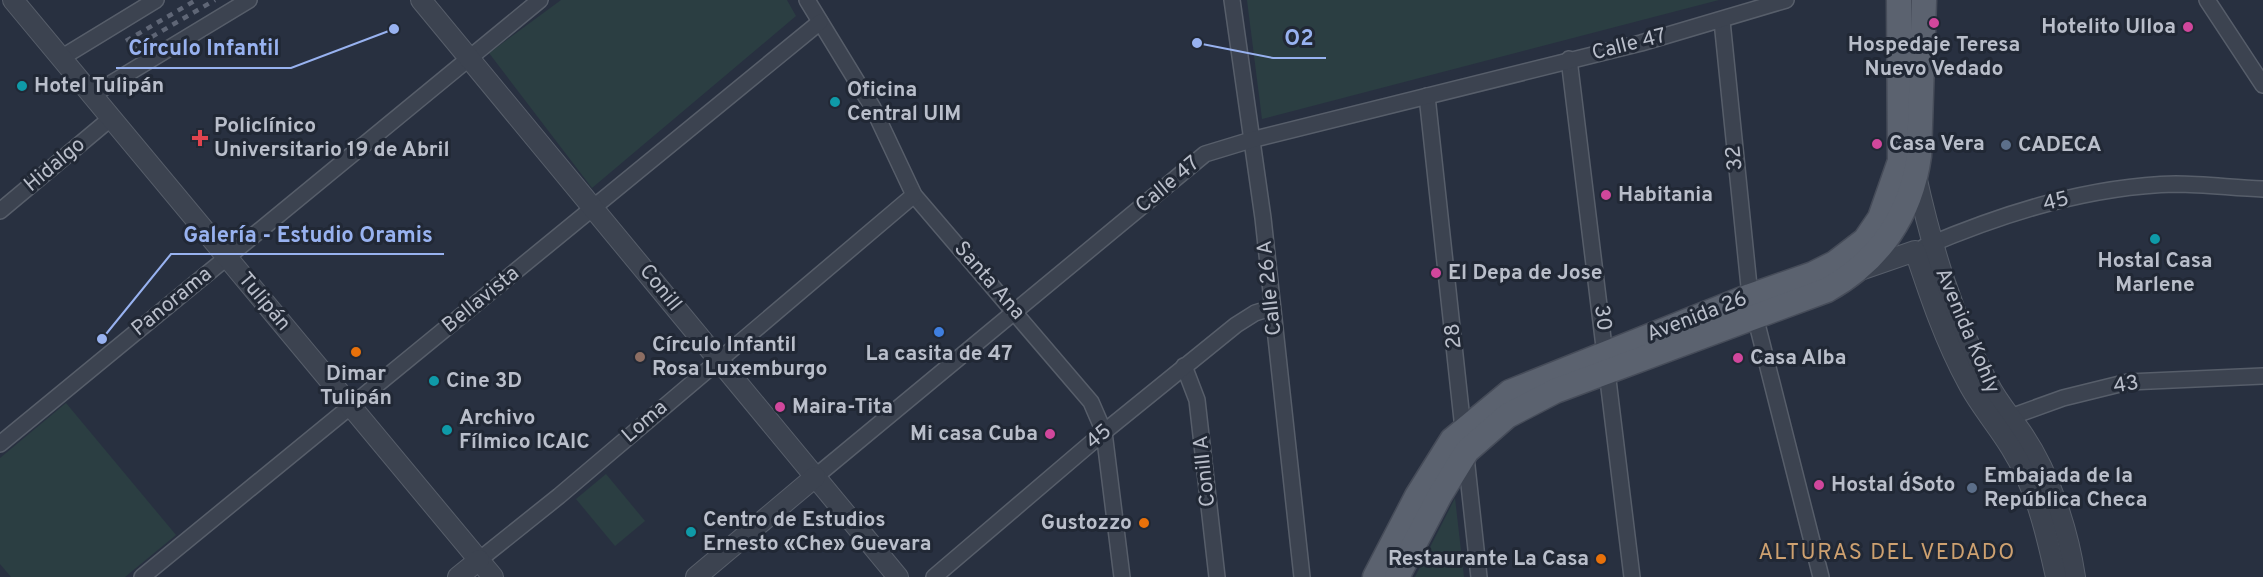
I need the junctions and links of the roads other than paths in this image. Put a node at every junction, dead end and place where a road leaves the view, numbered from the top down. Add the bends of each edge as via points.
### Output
1 (13, 0) edge
2 (156, 0) edge
3 (249, 0) edge
4 (421, 0) edge
5 (540, 0) edge
6 (807, 0) edge
7 (1232, 0) edge
8 (1786, 0) edge
9 (1899, 0) edge
10 (1924, 0) edge
11 (2207, 0) edge
12 (820, 21) junction
13 (1722, 21) junction
14 (469, 57) junction
15 (62, 58) junction
16 (1569, 59) junction
17 (2263, 84) edge
18 (92, 94) junction
19 (1427, 96) junction
20 (110, 118) junction
21 (1251, 140) junction
22 (1917, 176) junction
23 (2263, 189) edge
24 (914, 195) junction
25 (594, 208) junction
26 (0, 212) edge
27 (1923, 247) junction
28 (227, 257) junction
29 (1860, 270) junction
30 (1753, 306) junction
31 (1271, 308) junction
32 (1016, 311) junction
33 (718, 359) junction
34 (1608, 362) junction
35 (1184, 366) junction
36 (2263, 376) edge
37 (351, 407) junction
38 (2001, 420) junction
39 (1104, 432) junction
40 (1466, 439) junction
41 (0, 444) edge
42 (815, 477) junction
43 (2046, 502) junction
44 (478, 560) junction
45 (142, 577) edge
46 (458, 577) edge
47 (493, 577) edge
48 (696, 577) edge
49 (898, 577) edge
50 (934, 577) edge
51 (1122, 577) edge
52 (1216, 577) edge
53 (1302, 577) edge
54 (1375, 577) edge
55 (1397, 577) edge
56 (1479, 577) edge
57 (1632, 577) edge
58 (1821, 577) edge
59 (2056, 577) edge
60 (2074, 577) edge

1 - 15 street, Tulipán
2 - 15 street
3 - 18 street
4 - 14 street, Conill
5 - 14 street, Panorama
6 - 12 street, Santa Ana
7 - 21 street, Calle 26 A
8 - 13 street, Calle 47
9 - 30 main road, Avenida 26 via 1900,161 1880,218 1865,240 1835,263
10 - 22 main road, Avenida 26
11 - 17 street
12 - 24 street, Santa Ana via 873,108
12 - 25 street, Bellavista
13 - 16 street, Calle 47
13 - 30 street, 32
14 - 25 street, Conill
14 - 28 street, Panorama
15 - 18 street, Tulipán
16 - 19 street, Calle 47
16 - 34 street, 30
18 - 20 street, Tulipán
19 - 21 street, Calle 47
19 - 40 street, 28
20 - 26 street, Hidalgo
20 - 28 street, Tulipán
21 - 31 street, Calle 26 A
21 - 32 street, Calle 47 via 1205,154
22 - 27 street, Avenida Kohly
22 - 29 main road, Avenida 26 via 1901,218
23 - 27 street, 45 via 2175,184 2100,192 2047,203
24 - 32 street, Santa Ana
24 - 33 street, Loma
25 - 33 street, Conill
25 - 37 street, Bellavista
27 - 29 street, 45
27 - 38 street, Avenida Kohly via 1952,327 1988,383
28 - 37 street, Tulipán
28 - 41 street, Panorama
29 - 30 main road, Avenida 26 via 1827,290
30 - 34 main road, Avenida 26
30 - 58 street, 32
31 - 35 street, 45 via 1236,325
31 - 53 street, Calle 26 A
32 - 39 street, Santa Ana via 1091,402
32 - 42 street, Calle 47
33 - 42 street, Conill
33 - 44 street, Loma via 560,496
34 - 40 main road, Avenida 26 via 1510,392
34 - 57 street, 30
35 - 39 street, 45
35 - 52 street, Conill A via 1197,400
36 - 38 street, 43 via 2128,382 2063,398
37 - 44 street, Tulipán
37 - 45 street, Bellavista
38 - 43 street, Avenida Kohly via 2033,453
39 - 50 street, 45
39 - 51 street, Santa Ana
40 - 54 main road, Avenida 26 via 1439,458
40 - 55 main road, Avenida 26
40 - 56 street, 28
42 - 48 street, Calle 47
42 - 49 street, Conill
43 - 59 street, Avenida Kohly
43 - 60 street, Avenida Kohly
44 - 46 street, Loma
44 - 47 street, Tulipán

